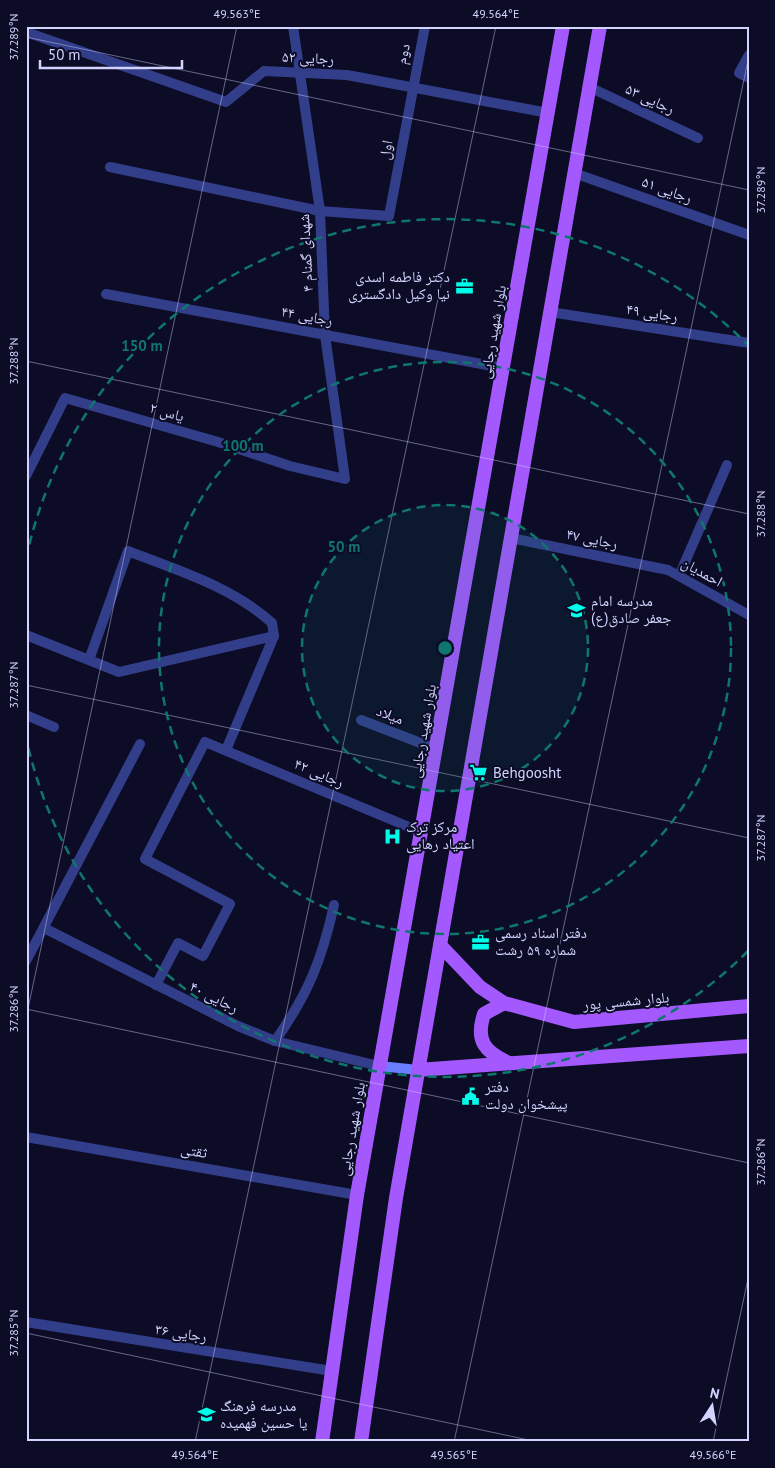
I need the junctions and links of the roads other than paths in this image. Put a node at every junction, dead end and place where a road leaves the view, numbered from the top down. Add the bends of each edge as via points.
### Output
1 (293, 26) edge
2 (425, 26) edge
3 (563, 26) edge
4 (600, 26) edge
5 (26, 32) edge
6 (749, 55) edge
7 (298, 73) junction
8 (749, 78) edge
9 (589, 87) junction
10 (412, 89) junction
11 (548, 113) junction
12 (698, 138) dead end
13 (110, 167) dead end
14 (574, 173) junction
15 (320, 211) junction
16 (749, 235) edge
17 (106, 294) dead end
18 (550, 312) junction
19 (325, 334) junction
20 (749, 343) edge
21 (503, 368) junction
22 (727, 465) dead end
23 (26, 476) edge
24 (345, 479) joint
25 (511, 538) junction
26 (668, 570) joint
27 (680, 576) junction
28 (749, 615) edge
29 (26, 635) edge
30 (274, 636) junction
31 (90, 660) junction
32 (26, 715) edge
33 (361, 720) dead end
34 (54, 727) dead end
35 (140, 744) dead end
36 (436, 749) junction
37 (226, 750) junction
38 (421, 832) junction
39 (334, 905) dead end
40 (44, 928) junction
41 (440, 945) junction
42 (26, 960) edge
43 (156, 985) junction
44 (504, 1003) junction
45 (749, 1006) edge
46 (275, 1041) junction
47 (749, 1046) edge
48 (510, 1063) junction
49 (379, 1066) junction
50 (418, 1070) junction
51 (26, 1137) edge
52 (357, 1195) junction
53 (26, 1322) edge
54 (332, 1372) junction
55 (322, 1442) edge
56 (360, 1442) edge

1 - 7 street, شهدای گمنام ۴
2 - 10 street, دوم
3 - 11 main road, بلوار شهید رجایی
4 - 9 main road
5 - 7 street, رجایی ۵۲ via 226,102 264,71
6 - 8 street via 739,73
7 - 10 street, رجایی ۵۲ via 347,75
7 - 15 street, شهدای گمنام ۴
9 - 12 street, رجایی ۵۳
9 - 14 main road
10 - 11 street, رجایی ۵۲
10 - 15 street, اول via 389,216
11 - 21 main road, بلوار شهید رجایی
13 - 15 street
14 - 16 street, رجایی ۵۱
14 - 18 main road
15 - 19 street, شهدای گمنام ۴
17 - 19 street, رجایی ۴۴
18 - 20 street, رجایی ۴۹
18 - 25 main road
19 - 21 street, رجایی ۴۴
19 - 24 street, شهدای گمنام ۴
21 - 36 main road, بلوار شهید رجایی
22 - 27 street
23 - 24 street, یاس ۲ via 65,398 290,466
25 - 26 street, رجایی ۴۷
25 - 41 main road
26 - 27 street, احمدیان
27 - 28 street, احمدیان
29 - 31 street
30 - 31 street via 119,672
30 - 31 street via 272,622 236,597 128,551
30 - 37 street
32 - 34 street
33 - 36 street, میلاد
35 - 40 street
36 - 38 main road, بلوار شهید رجایی
37 - 38 street, رجایی ۴۲
37 - 43 street, رجایی ۴۲ via 205,742 145,859 230,904 203,956 178,943
38 - 49 main road, بلوار شهید رجایی
39 - 46 street via 314,977
40 - 42 street
40 - 43 street, رجایی ۴۰
41 - 44 main road, بلوار شمسی پور via 480,986
41 - 50 main road
43 - 46 street, رجایی ۴۰
44 - 45 main road, بلوار شمسی پور via 574,1022
44 - 48 main road via 484,1014 480,1026 482,1043 492,1056
46 - 49 street, رجایی ۴۰
47 - 48 main road
48 - 50 main road
49 - 50 main road
49 - 52 main road, بلوار شهید رجایی
50 - 56 main road
51 - 52 street, ثقتی
52 - 54 main road, بلوار شهید رجایی
53 - 54 street, رجایی ۳۶
54 - 55 main road, بلوار شهید رجایی

